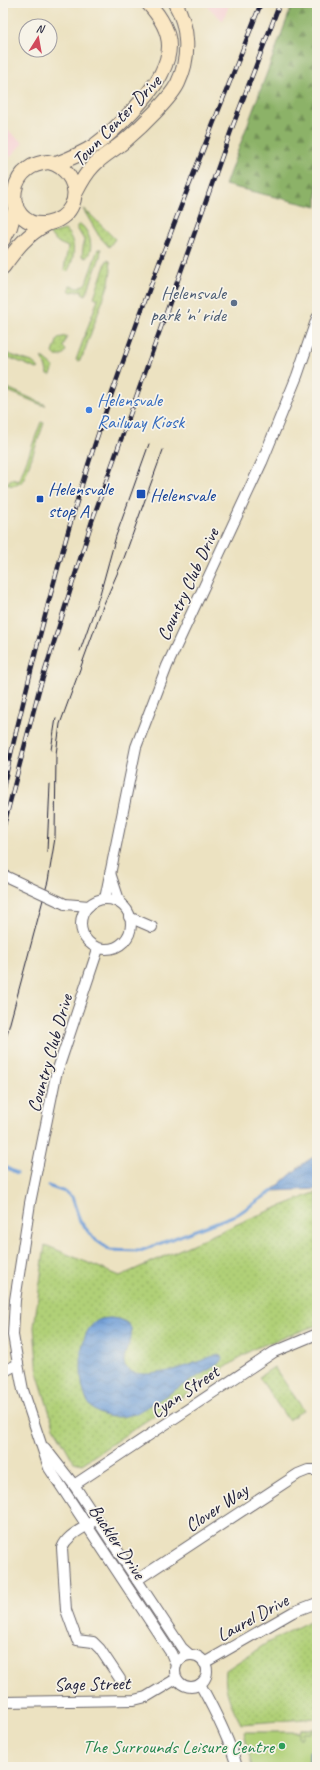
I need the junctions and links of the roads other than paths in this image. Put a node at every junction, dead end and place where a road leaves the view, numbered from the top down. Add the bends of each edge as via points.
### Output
1 (148, 3) edge
2 (175, 3) edge
3 (56, 164) junction
4 (75, 194) junction
5 (16, 206) junction
6 (47, 224) junction
7 (3, 240) edge
8 (3, 267) edge
9 (317, 318) edge
10 (109, 871) junction
11 (3, 875) edge
12 (105, 899) junction
13 (120, 903) junction
14 (65, 904) junction
15 (89, 906) junction
16 (82, 916) junction
17 (130, 917) junction
18 (130, 930) junction
19 (98, 949) junction
20 (317, 1334) edge
21 (18, 1364) junction
22 (3, 1372) edge
23 (38, 1434) junction
24 (317, 1470) edge
25 (74, 1485) junction
26 (97, 1519) junction
27 (87, 1525) junction
28 (137, 1580) junction
29 (317, 1603) edge
30 (190, 1655) junction
31 (204, 1663) junction
32 (176, 1665) junction
33 (120, 1679) dead end
34 (176, 1679) junction
35 (200, 1684) junction
36 (3, 1702) edge
37 (237, 1767) edge

1 - 3 street, Town Center Drive via 164,25 169,44 166,62 157,82 95,145 77,156
2 - 4 street, Town Center Drive via 183,21 187,44 178,83 167,99 126,140 93,166
3 - 4 street via 70,178
3 - 5 street via 39,163 22,174 15,190
4 - 6 street via 74,202 65,215 56,222
5 - 6 street via 26,219
5 - 7 street
6 - 8 street via 34,230
9 - 10 street, Country Club Drive via 297,376 262,462 167,666 136,747
10 - 12 street, Country Club Drive
10 - 13 street
11 - 14 street, bridge
12 - 13 street
12 - 15 street
13 - 17 street
14 - 15 street
14 - 16 street
15 - 16 street
16 - 19 street via 81,932 88,943
17 - 18 street
17 - 18 street via 152,927
18 - 19 street via 126,940 118,947
19 - 21 street, Country Club Drive via 56,1075 30,1203 15,1300 13,1335
20 - 25 street, Cyan Street via 262,1359
21 - 22 street
21 - 23 street, Buckler Drive via 23,1390
23 - 25 street, Buckler Drive via 48,1453
23 - 27 street, Buckler Drive via 49,1468
24 - 28 street, Clover Way via 298,1474
25 - 26 street, Buckler Drive
26 - 27 street
26 - 28 street, Buckler Drive
27 - 32 street, Buckler Drive via 172,1652
27 - 33 street via 70,1537 62,1548 66,1610 77,1640 93,1642
28 - 30 street, Buckler Drive via 182,1648
29 - 31 street, Laurel Drive via 293,1612
30 - 31 street via 200,1658
30 - 32 street via 181,1658
31 - 35 street via 207,1672
32 - 34 street
34 - 35 street via 184,1686 195,1687
34 - 36 street, Sage Street via 150,1695 134,1700
35 - 37 street via 224,1731

